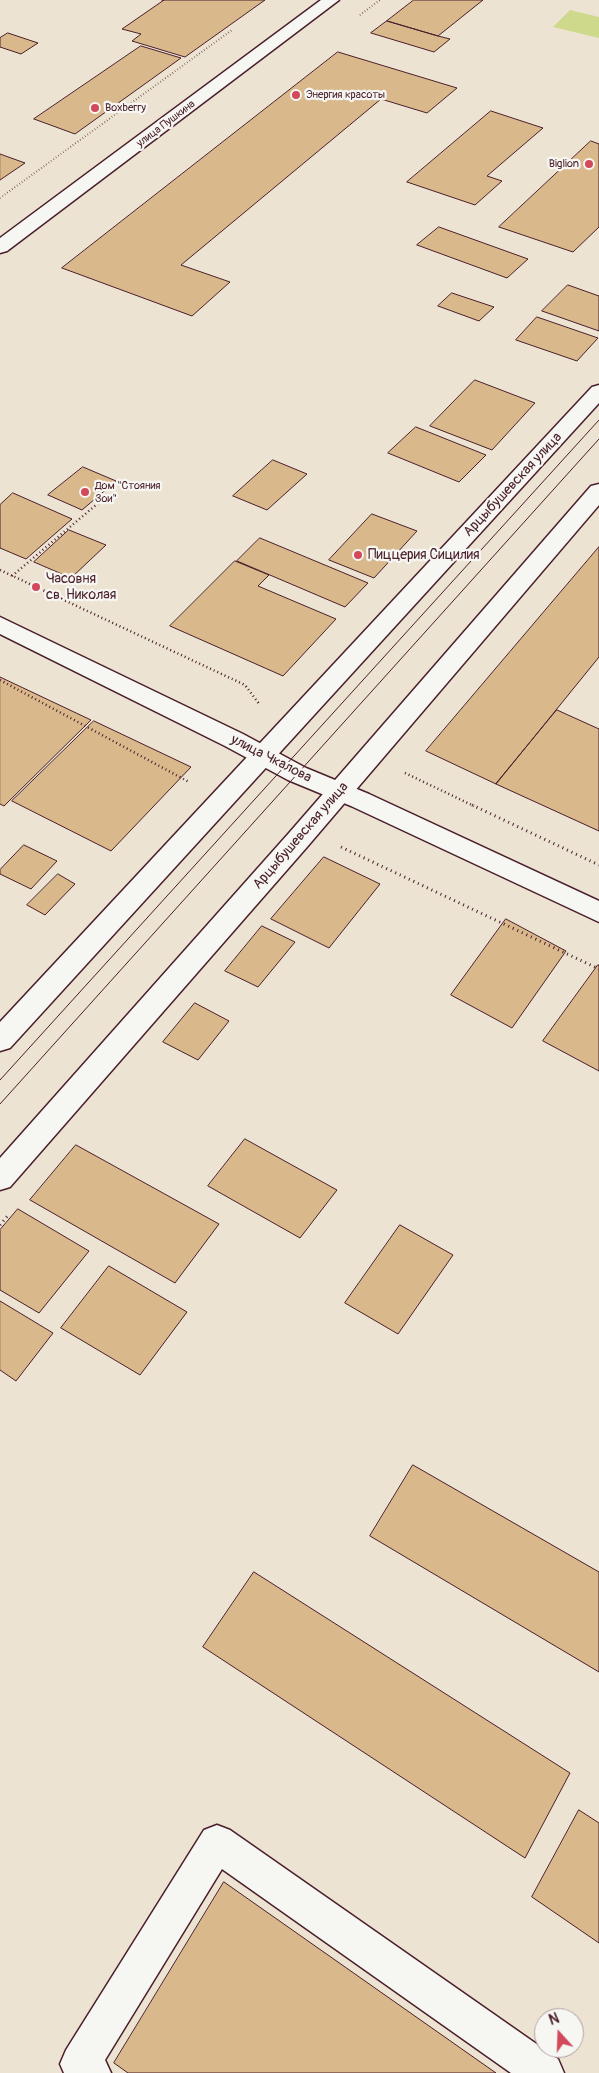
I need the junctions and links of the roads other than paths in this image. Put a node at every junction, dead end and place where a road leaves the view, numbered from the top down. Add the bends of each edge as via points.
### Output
1 (332, 0) edge
2 (0, 247) edge
3 (599, 392) edge
4 (599, 491) edge
5 (0, 625) edge
6 (261, 756) junction
7 (339, 792) junction
8 (599, 912) edge
9 (0, 1040) edge
10 (0, 1178) edge
11 (92, 2073) edge
12 (544, 2073) edge

1 - 2 main road, улица Пушкина
3 - 6 main road, Арцыбушевская улица via 300,718
4 - 7 main road, Арцыбушевская улица
5 - 6 main road, улица Чкалова
6 - 7 main road, улица Чкалова
6 - 9 main road, Арцыбушевская улица
7 - 8 main road, улица Чкалова
7 - 10 main road, Арцыбушевская улица
11 - 12 main road via 80,2064 217,1843

